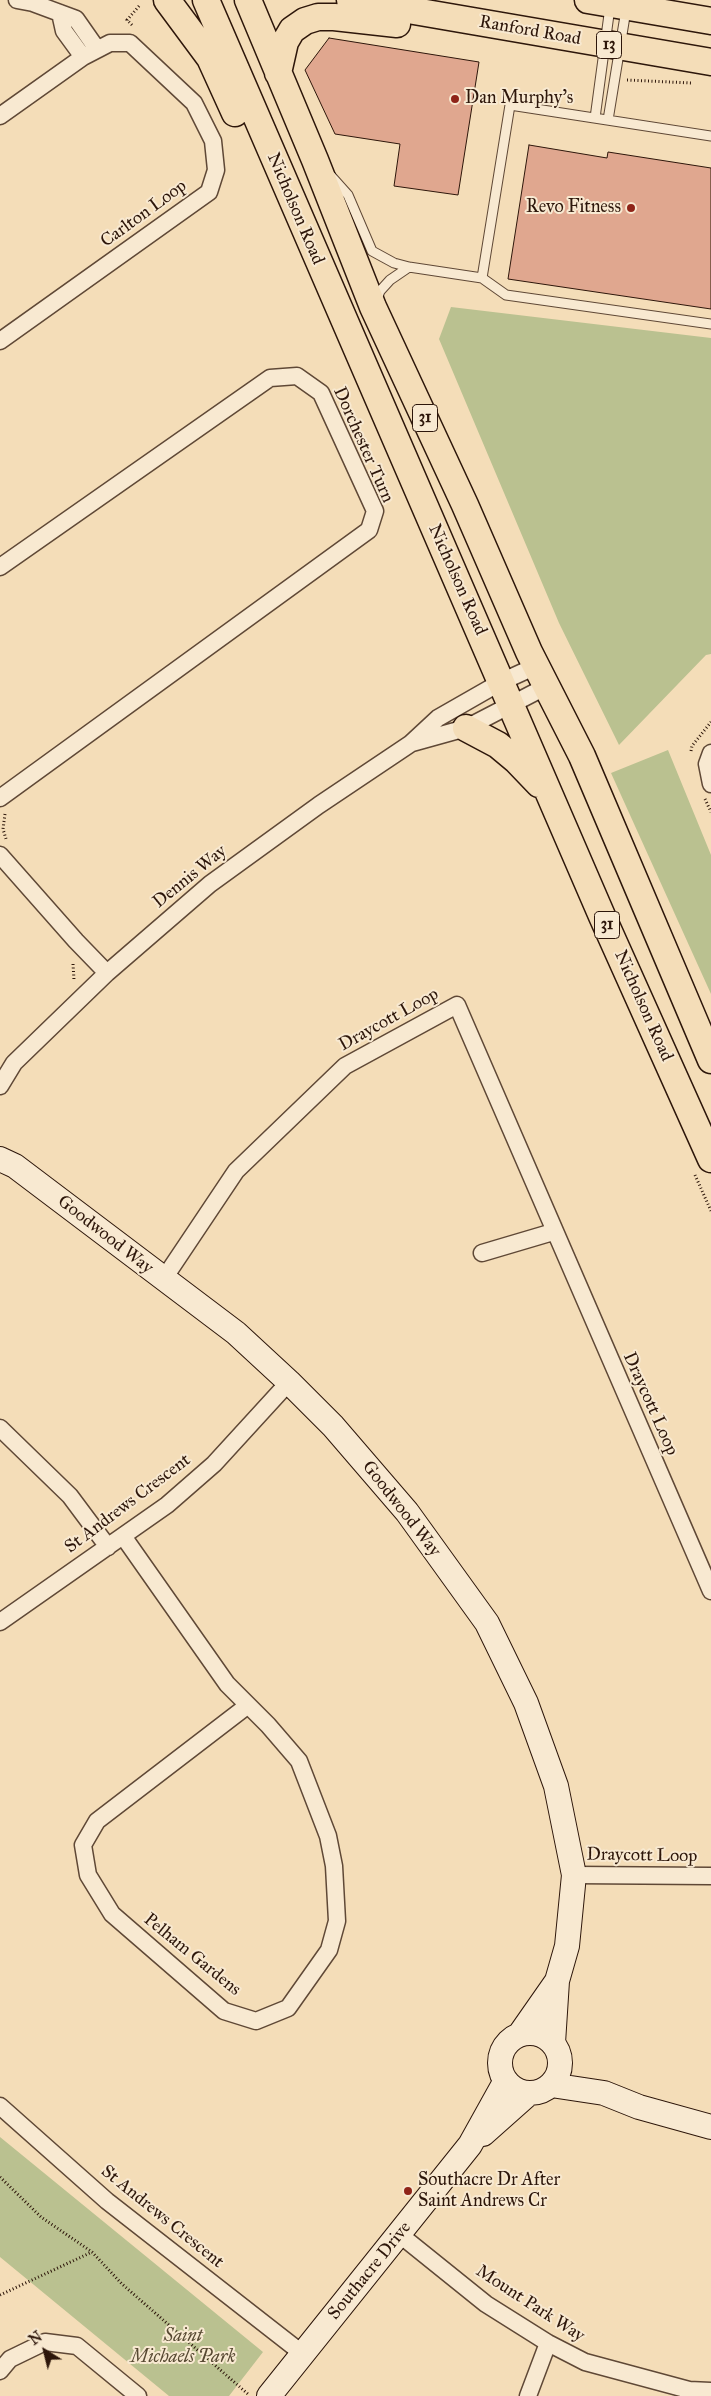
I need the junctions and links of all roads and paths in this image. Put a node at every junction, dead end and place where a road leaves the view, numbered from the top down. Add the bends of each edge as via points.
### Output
1 (17, 0) edge
2 (167, 0) edge
3 (206, 0) edge
4 (248, 0) edge
5 (350, 0) edge
6 (608, 4) edge
7 (140, 5) dead end
8 (60, 13) junction
9 (711, 21) edge
10 (507, 26) junction
11 (130, 43) junction
12 (612, 45) junction
13 (97, 49) junction
14 (83, 57) junction
15 (711, 62) edge
16 (278, 72) junction
17 (621, 80) dead end
18 (696, 84) dead end
19 (0, 116) edge
20 (595, 118) junction
21 (608, 120) junction
22 (711, 136) edge
23 (315, 160) junction
24 (298, 217) junction
25 (409, 267) junction
26 (482, 278) junction
27 (373, 307) junction
28 (711, 324) edge
29 (0, 341) edge
30 (0, 567) edge
31 (542, 676) junction
32 (506, 694) junction
33 (711, 722) edge
34 (466, 728) junction
35 (410, 744) junction
36 (692, 746) dead end
37 (711, 753) edge
38 (711, 784) edge
39 (550, 796) junction
40 (0, 798) edge
41 (0, 855) edge
42 (107, 973) junction
43 (711, 1060) edge
44 (7, 1066) edge
45 (0, 1086) edge
46 (0, 1144) edge
47 (711, 1159) edge
48 (7, 1163) edge
49 (553, 1232) junction
50 (482, 1253) dead end
51 (163, 1280) junction
52 (289, 1382) junction
53 (0, 1428) edge
54 (124, 1536) junction
55 (108, 1547) junction
56 (711, 1592) edge
57 (0, 1622) edge
58 (248, 1706) junction
59 (574, 1875) junction
60 (711, 1876) edge
61 (558, 1981) junction
62 (520, 2034) junction
63 (556, 2047) junction
64 (506, 2082) junction
65 (551, 2085) junction
66 (604, 2093) junction
67 (528, 2094) junction
68 (0, 2106) edge
69 (711, 2127) edge
70 (470, 2145) junction
71 (0, 2177) edge
72 (399, 2234) junction
73 (92, 2252) junction
74 (0, 2295) edge
75 (548, 2343) junction
76 (303, 2354) junction
77 (0, 2371) edge
78 (711, 2391) edge
79 (138, 2396) edge
80 (250, 2396) edge
81 (269, 2396) edge
82 (528, 2396) edge

1 - 8 street
2 - 24 main road via 210,58 263,176
3 - 24 main road, Nicholson Road / 31
4 - 16 main road, Nicholson Road / 31
5 - 10 main road, Ranford Road / 13
6 - 9 main road, 13
6 - 12 lane
6 - 12 lane
7 - 11 path via 128,20 136,30
8 - 13 street via 76,19
8 - 14 street via 64,31
10 - 12 main road, Ranford Road / 13
10 - 16 main road via 465,32 318,17 292,30 285,42
11 - 13 street via 110,43
11 - 29 street, Carlton Loop via 194,103 213,141 216,170 209,192
12 - 15 main road, Ranford Road / 13
12 - 20 lane
12 - 21 lane
13 - 14 street
14 - 19 street
16 - 23 main road, Nicholson Road / 31
17 - 18 path
20 - 21 lane
20 - 26 lane via 510,105
21 - 22 lane
23 - 25 lane via 348,195 372,251
23 - 27 main road, Nicholson Road / 31
24 - 32 main road, Nicholson Road / 31
25 - 26 lane
25 - 27 lane via 380,291
26 - 28 lane via 506,294
27 - 31 main road, Nicholson Road / 31
30 - 40 street, Dorchester Turn via 270,378 297,376 321,393 375,511 369,530
31 - 32 street, Dennis Way
31 - 32 street, Dennis Way
31 - 43 main road, Nicholson Road / 31 via 582,756
32 - 34 street, Dennis Way
32 - 35 street, Dennis Way via 438,718
32 - 39 main road, Nicholson Road / 31
33 - 36 path
34 - 35 street, Dennis Way
34 - 39 main road via 498,745
35 - 42 street, Dennis Way via 210,884
37 - 38 street via 707,764
39 - 47 main road, Nicholson Road / 31
41 - 42 street
42 - 44 street, Dennis Way
44 - 45 street, Dennis Way
46 - 48 street, Goodwood Way
48 - 51 street, Goodwood Way
49 - 50 street
49 - 51 street, Draycott Loop via 456,1005 345,1066 236,1171
49 - 56 street, Draycott Loop
51 - 52 street, Goodwood Way via 236,1333
52 - 54 street, St Andrews Crescent via 214,1464 167,1505
52 - 59 street, Goodwood Way via 334,1426 407,1512 487,1622 526,1702 556,1786
53 - 55 street via 70,1496
54 - 55 street, St Andrews Crescent
54 - 58 street, Pelham Gardens via 227,1684
55 - 57 street, St Andrews Crescent
58 - 58 street, Pelham Gardens via 299,1761 328,1836 334,1866 337,1921 330,1950 288,2008 256,2021 224,2011 112,1914 88,1875 83,1845 97,1821
59 - 60 street, Draycott Loop
59 - 61 street, Goodwood Way via 567,1946
61 - 62 street, Goodwood Way
61 - 63 street, Goodwood Way
62 - 63 street via 542,2035
62 - 64 street via 505,2045 500,2054 500,2072
63 - 65 street via 559,2069
63 - 66 street
64 - 67 street via 513,2089
64 - 70 street, Southacre Drive
65 - 66 street
65 - 67 street
66 - 69 street via 639,2107
67 - 70 street, Southacre Drive
68 - 76 street, St Andrews Crescent via 107,2201
70 - 72 street, Southacre Drive
71 - 73 path via 41,2217
72 - 75 street, Mount Park Way via 486,2304
72 - 76 street, Southacre Drive
73 - 74 path
73 - 80 path via 122,2284
75 - 78 street, Mount Park Way via 585,2362 689,2390
75 - 82 street
76 - 81 street, Southacre Drive
77 - 79 street via 10,2359 45,2342 77,2346

